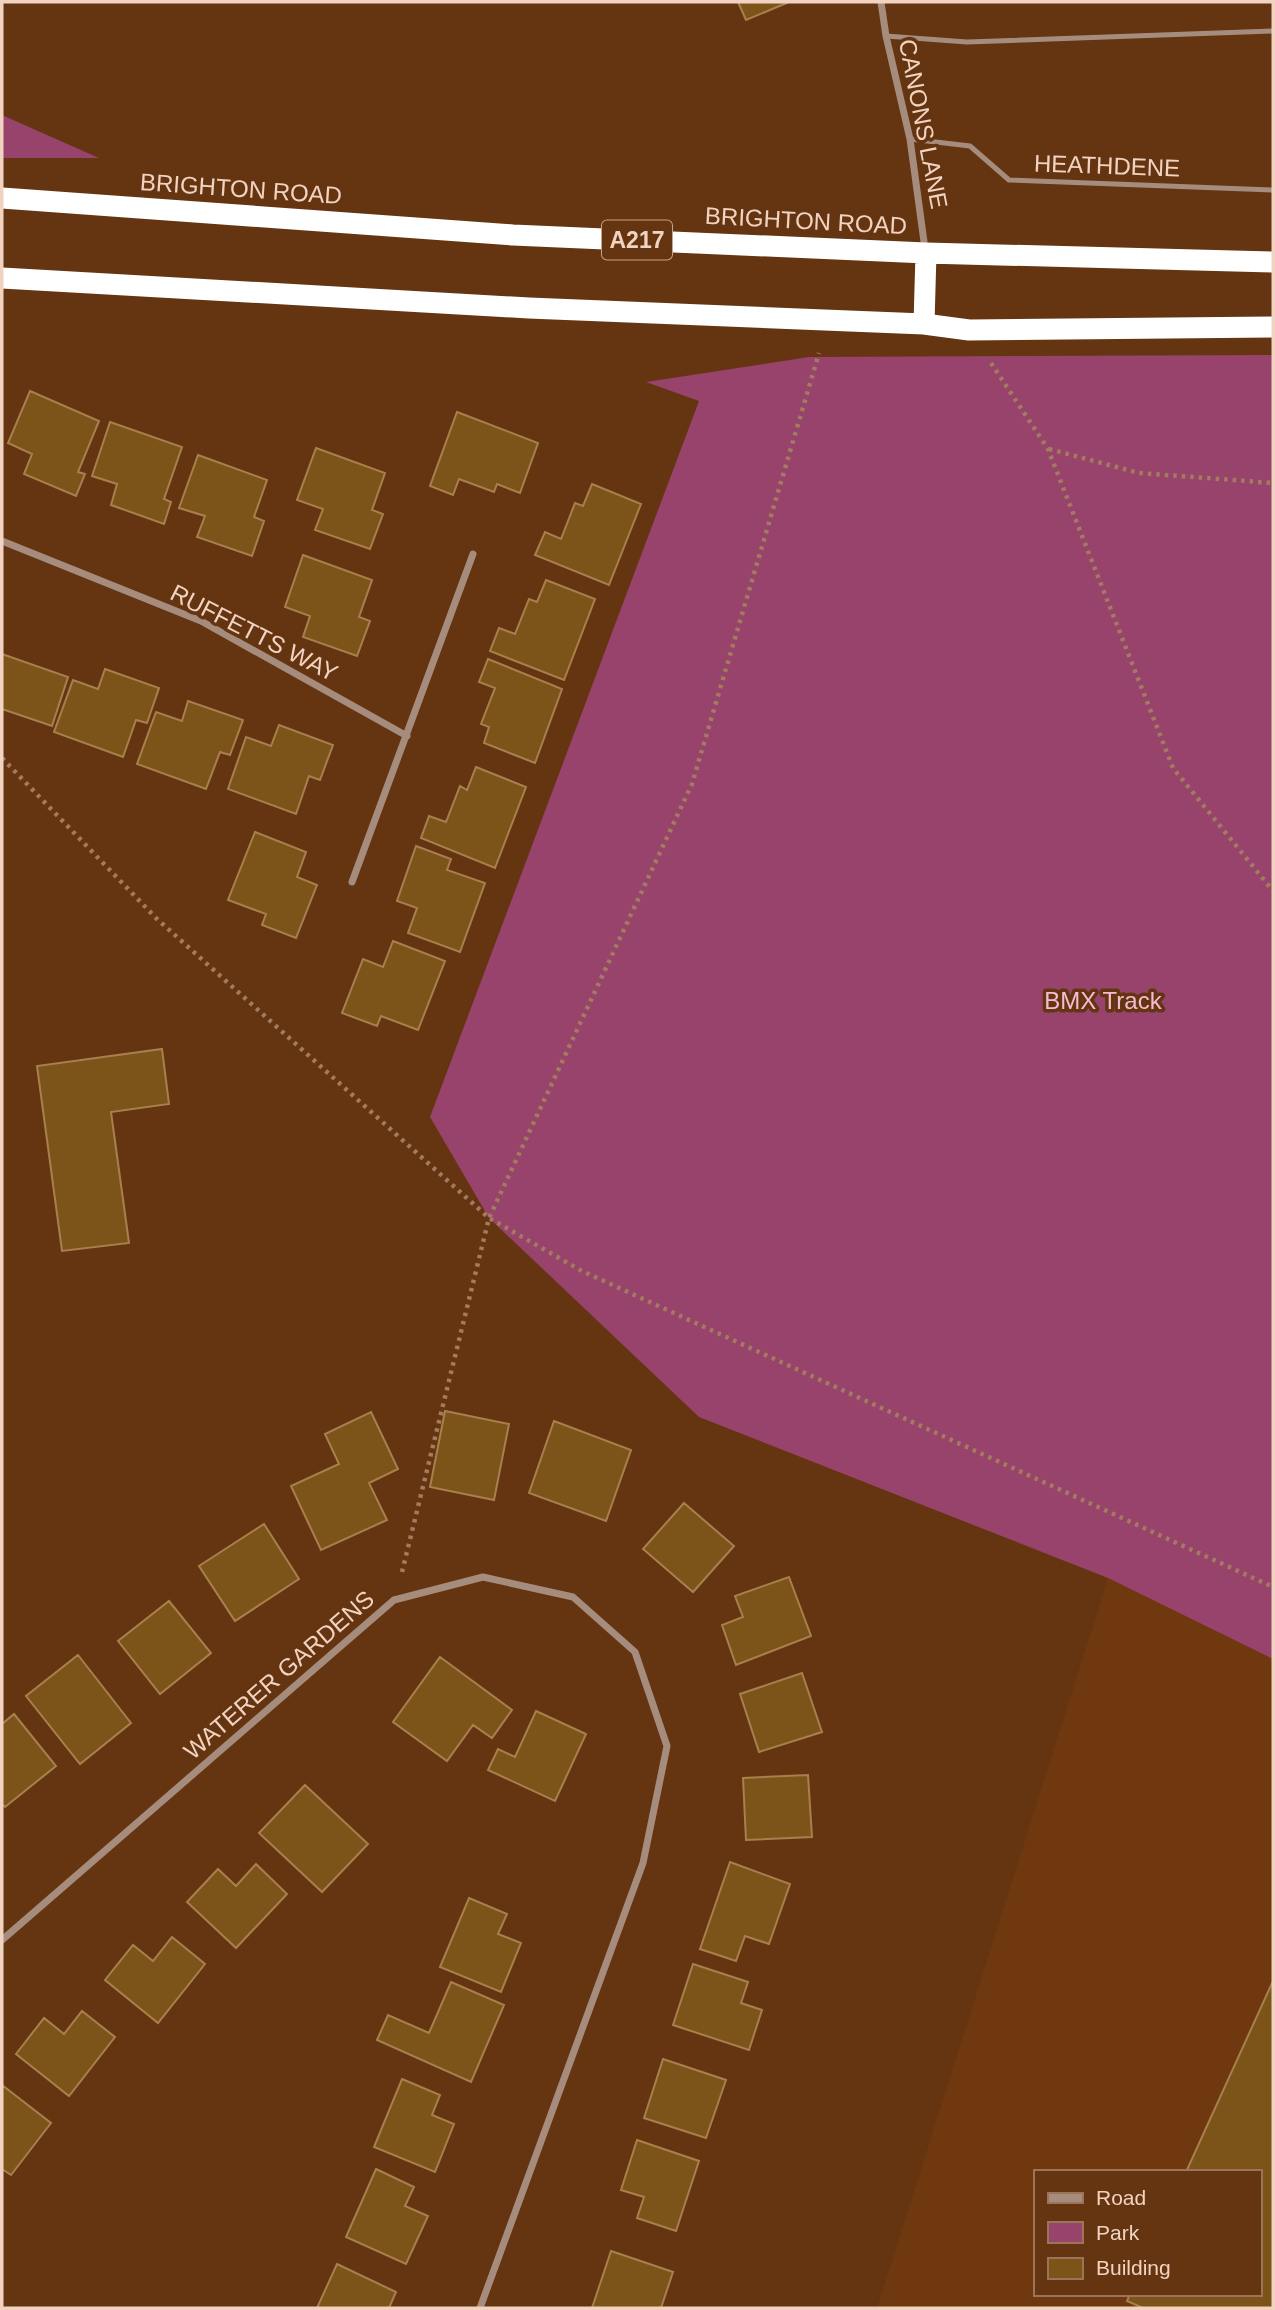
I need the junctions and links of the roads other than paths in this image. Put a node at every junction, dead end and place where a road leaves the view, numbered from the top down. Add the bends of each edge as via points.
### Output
1 (881, 2) edge
2 (1273, 31) edge
3 (886, 36) junction
4 (910, 139) junction
5 (1273, 190) edge
6 (2, 198) edge
7 (926, 253) junction
8 (1273, 262) edge
9 (2, 280) edge
10 (924, 324) junction
11 (1273, 327) edge
12 (2, 541) edge
13 (473, 554) dead end
14 (407, 736) junction
15 (352, 882) dead end
16 (2, 1940) edge
17 (480, 2308) edge

1 - 3 street, CANONS LANE
2 - 3 lane via 967,42
3 - 4 street, CANONS LANE
4 - 5 lane, HEATHDENE via 971,146 1009,180
4 - 7 street, CANONS LANE
6 - 7 highway, BRIGHTON ROAD / A217 via 513,234
7 - 8 highway, BRIGHTON ROAD / A217
7 - 10 highway
9 - 10 highway
10 - 11 highway via 969,330
12 - 14 street, RUFFETTS WAY via 201,621
13 - 14 street
14 - 15 street
16 - 17 street, WATERER GARDENS via 394,1600 483,1577 573,1597 635,1652 667,1746 643,1863

